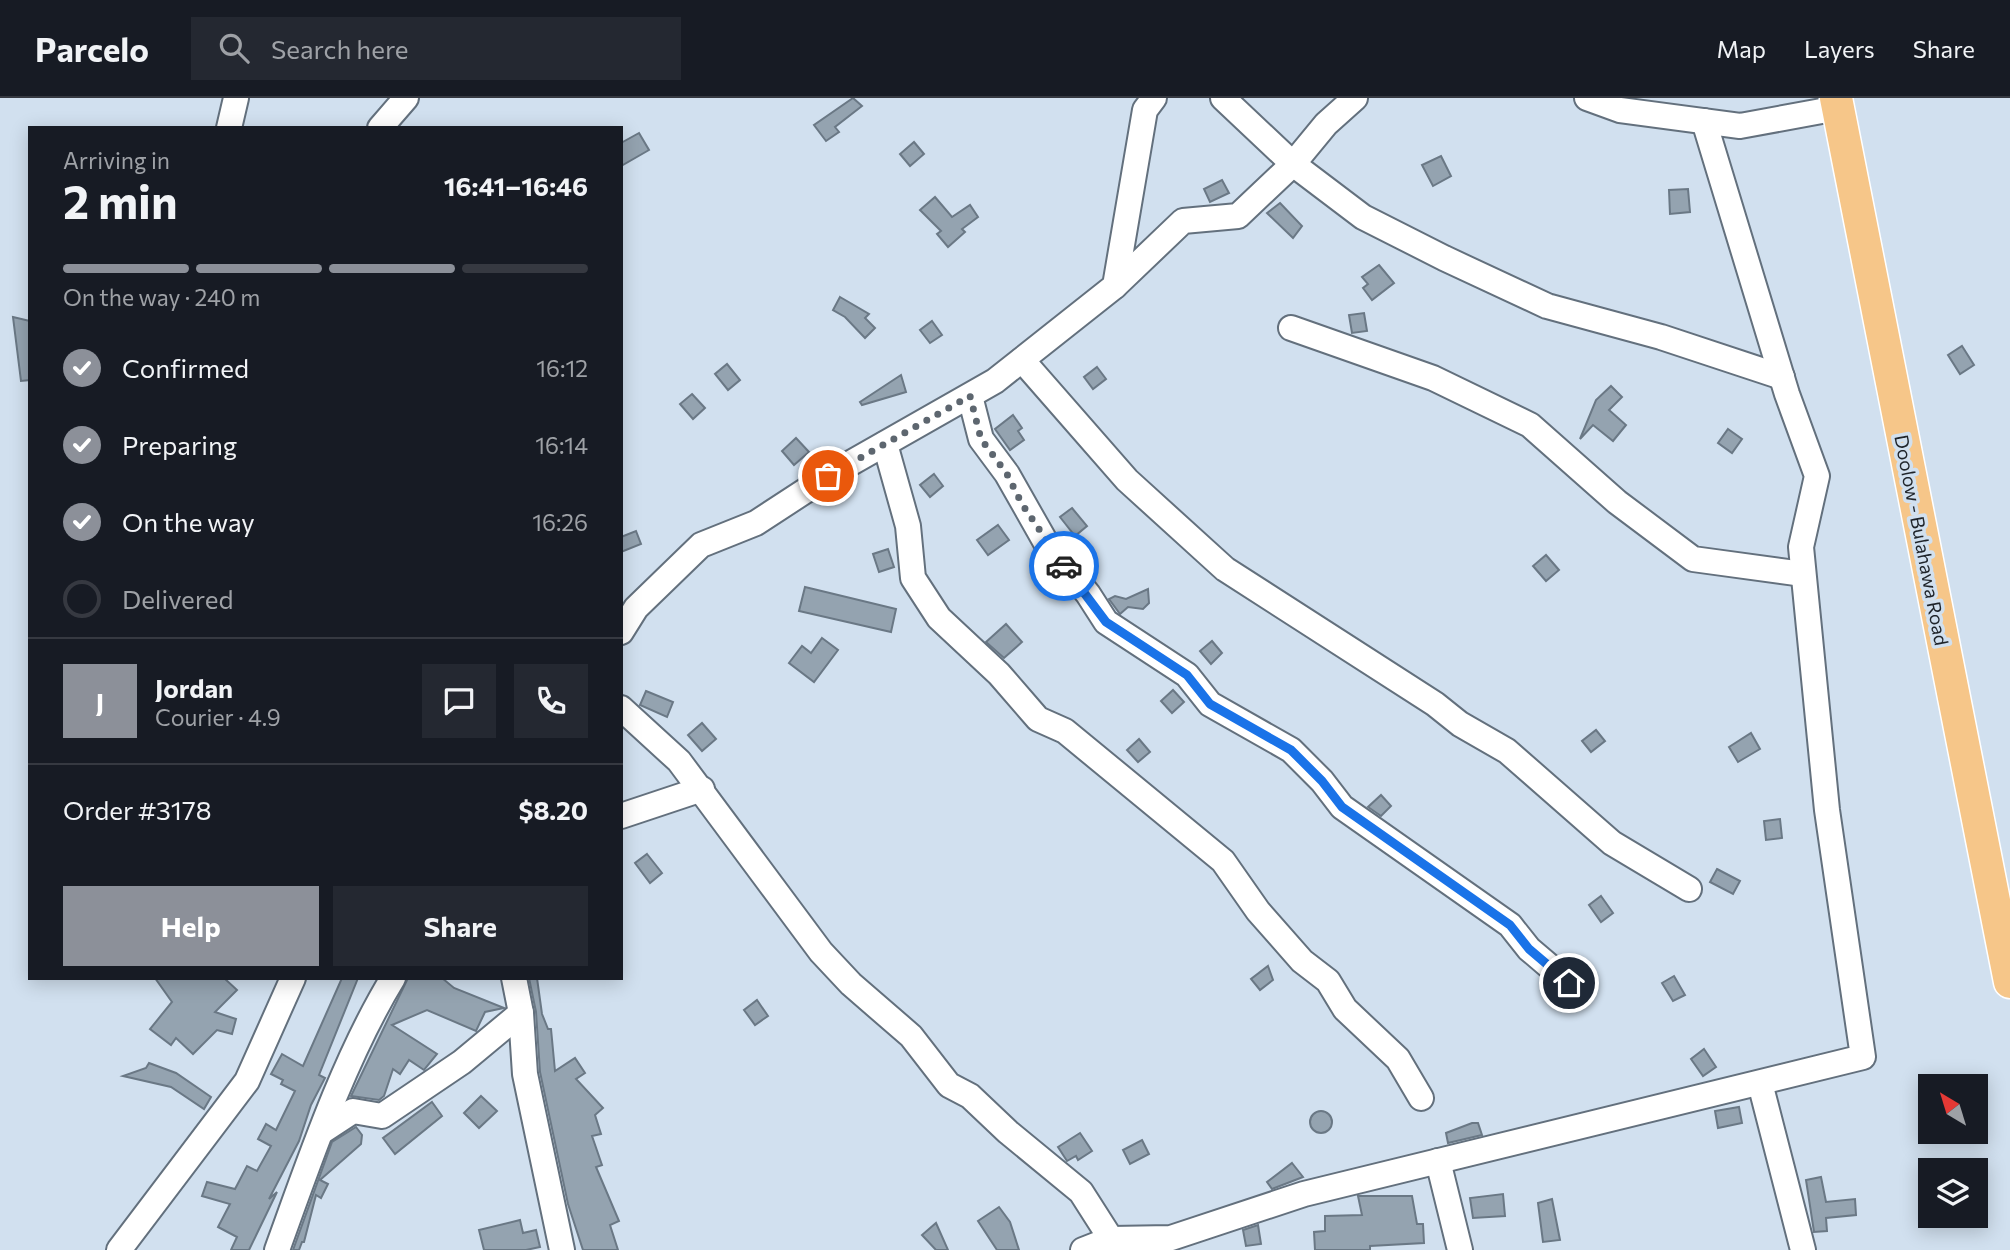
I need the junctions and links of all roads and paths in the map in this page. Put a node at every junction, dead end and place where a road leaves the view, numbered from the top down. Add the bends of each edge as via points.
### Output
1 (236, 98) edge
2 (406, 98) edge
3 (1154, 98) edge
4 (1223, 98) edge
5 (1355, 98) edge
6 (1587, 98) edge
7 (1837, 103) edge
8 (1704, 121) junction
9 (229, 126) edge
10 (382, 126) edge
11 (1293, 164) junction
12 (1115, 286) junction
13 (1291, 328) dead end
14 (1022, 360) junction
15 (1782, 377) junction
16 (970, 396) junction
17 (885, 444) junction
18 (1803, 574) junction
19 (623, 629) edge
20 (623, 710) edge
21 (702, 789) junction
22 (623, 815) edge
23 (1689, 889) dead end
24 (292, 980) edge
25 (375, 980) edge
26 (392, 980) edge
27 (514, 980) edge
28 (2010, 982) edge
29 (1569, 983) dead end
30 (375, 1010) junction
31 (521, 1013) junction
32 (1760, 1083) junction
33 (1421, 1098) dead end
34 (320, 1133) junction
35 (1438, 1161) junction
36 (140, 1222) junction
37 (1111, 1239) junction
38 (119, 1250) edge
39 (146, 1250) edge
40 (277, 1250) edge
41 (562, 1250) edge
42 (1083, 1250) edge
43 (1460, 1250) edge
44 (1803, 1250) edge

1 - 9 street
2 - 10 street
3 - 12 street via 1145,110
4 - 11 street
5 - 11 street
6 - 8 street via 1620,110
7 - 8 street via 1740,126
7 - 28 main road, Doolow - Bulahawa Road
8 - 15 street
11 - 12 street via 1238,216 1183,221
11 - 15 street via 1363,217 1547,306
12 - 14 street
13 - 18 street via 1433,378 1530,425 1617,502 1693,559
14 - 16 street
14 - 23 street via 1127,480 1225,569 1507,751 1612,843
15 - 18 street via 1818,475 1801,547
16 - 17 street
16 - 29 street via 981,439 1045,541 1106,622 1187,675 1210,704 1291,750 1342,807 1510,925 1529,949
17 - 19 street via 756,523 701,545 636,608
17 - 33 street via 908,526 913,578 939,618 999,674 1038,719 1065,731 1223,861 1258,911 1302,961 1328,981 1345,1009 1398,1059
18 - 32 street via 1827,810 1863,1057
20 - 21 street
21 - 22 street
21 - 37 street via 821,952 911,1036 949,1085 970,1096 1081,1192
24 - 36 street via 247,1081
25 - 30 street
26 - 30 street
27 - 31 street
30 - 34 street
31 - 34 street via 462,1062 382,1116 353,1111
31 - 41 street via 525,1074
32 - 35 street
32 - 44 street
34 - 40 street
35 - 37 street via 1304,1194 1171,1238
35 - 43 street
36 - 38 street
36 - 39 street
37 - 42 street

